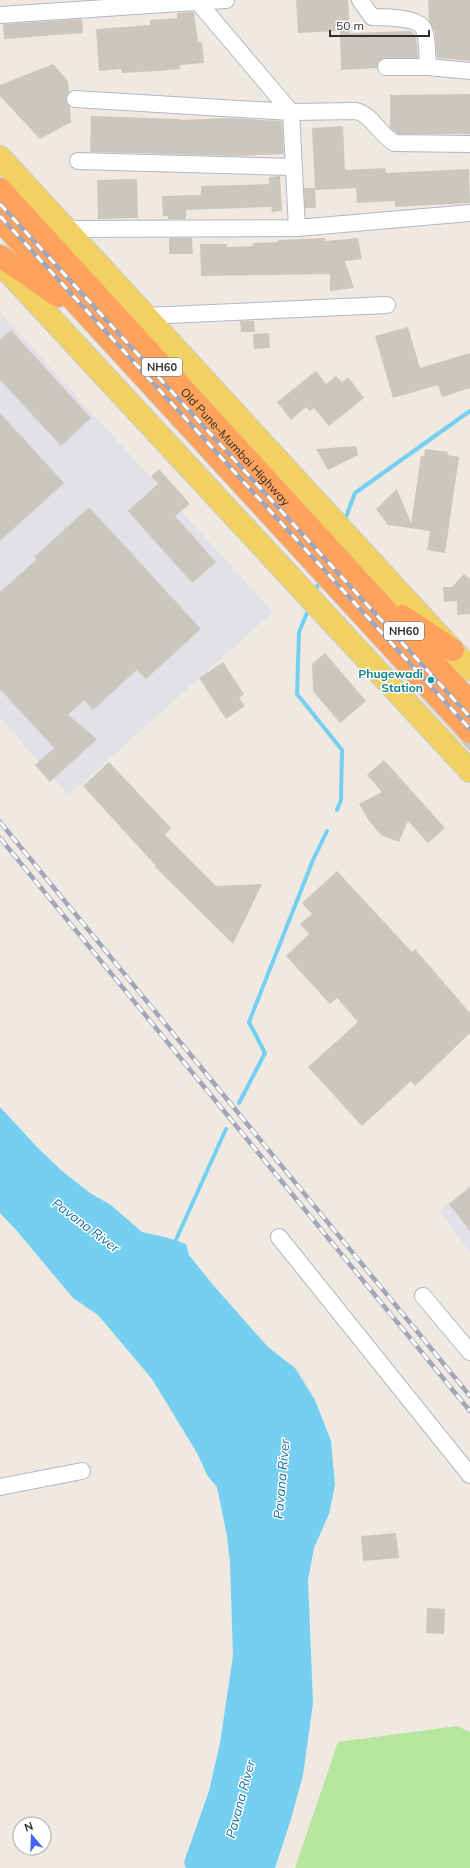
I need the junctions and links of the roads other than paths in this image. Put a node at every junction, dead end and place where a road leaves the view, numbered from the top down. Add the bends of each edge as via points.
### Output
1 (226, 0) edge
2 (360, 0) edge
3 (198, 2) junction
4 (0, 15) edge
5 (386, 67) dead end
6 (428, 67) junction
7 (470, 71) edge
8 (75, 99) dead end
9 (291, 112) junction
10 (470, 144) edge
11 (0, 157) edge
12 (78, 161) dead end
13 (294, 167) junction
14 (0, 181) edge
15 (0, 189) edge
16 (22, 213) junction
17 (470, 213) edge
18 (0, 220) edge
19 (297, 228) junction
20 (66, 229) junction
21 (0, 256) edge
22 (0, 263) edge
23 (387, 305) dead end
24 (146, 316) junction
25 (89, 317) junction
26 (373, 597) junction
27 (453, 650) junction
28 (470, 669) edge
29 (470, 702) edge
30 (469, 732) edge
31 (470, 771) edge
32 (279, 1237) dead end
33 (423, 1296) dead end
34 (470, 1352) edge
35 (82, 1471) dead end
36 (470, 1475) edge
37 (0, 1487) edge

1 - 3 street
2 - 6 street via 372,17 418,22 424,29
3 - 4 street
3 - 9 street
5 - 6 street
6 - 7 street
8 - 9 street
9 - 10 street via 356,111 365,113 388,140 395,143
9 - 13 street
11 - 20 main road
12 - 13 street
13 - 19 street
14 - 16 highway
15 - 16 highway, Old Pune–Mumbai Highway / NH60
16 - 26 highway, Old Pune–Mumbai Highway / NH60
17 - 19 street
18 - 25 highway, Old Pune–Mumbai Highway / NH60
19 - 20 street
20 - 24 main road
21 - 25 highway
22 - 31 main road
23 - 24 street
24 - 27 main road
25 - 30 highway, Old Pune–Mumbai Highway / NH60
26 - 27 highway
26 - 29 highway, Old Pune–Mumbai Highway / NH60
27 - 28 main road
32 - 36 street
33 - 34 street
35 - 37 street

